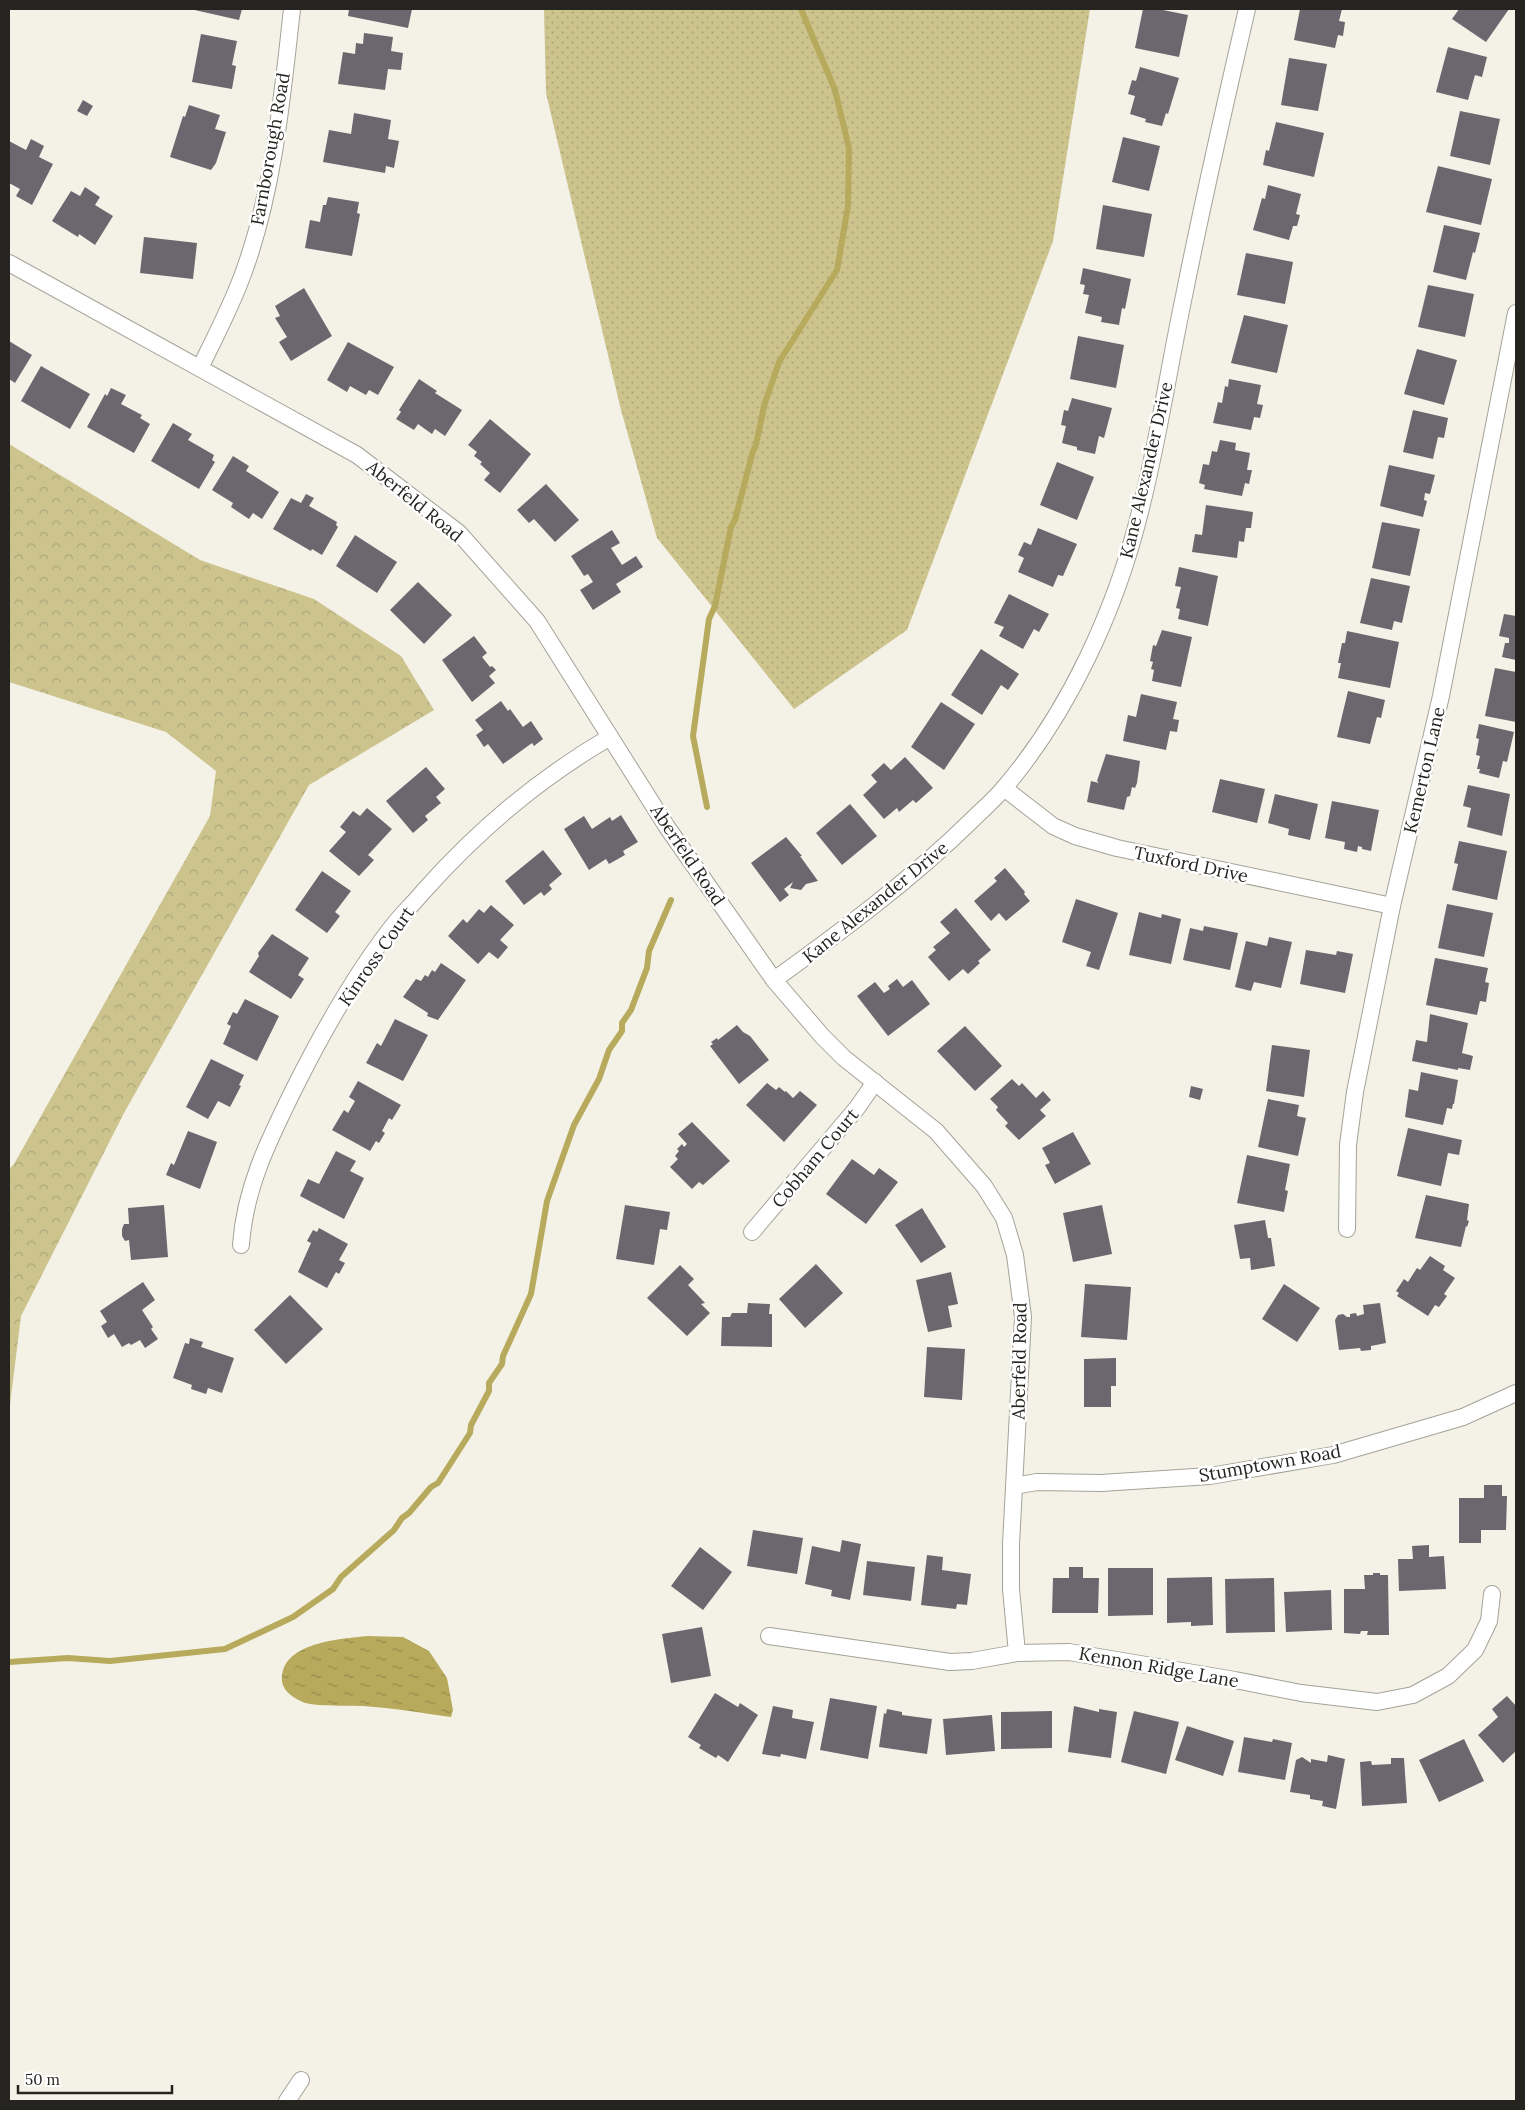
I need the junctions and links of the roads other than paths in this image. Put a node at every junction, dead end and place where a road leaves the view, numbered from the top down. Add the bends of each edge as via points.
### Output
1 (292, 9) edge
2 (1247, 9) edge
3 (9, 262) edge
4 (1516, 313) edge
5 (200, 368) junction
6 (610, 737) junction
7 (1004, 788) junction
8 (1392, 906) junction
9 (774, 980) junction
10 (875, 1082) junction
11 (1347, 1229) dead end
12 (752, 1232) dead end
13 (241, 1245) dead end
14 (1516, 1393) edge
15 (1014, 1486) junction
16 (1492, 1594) dead end
17 (769, 1636) dead end
18 (1017, 1653) junction
19 (302, 2080) dead end
20 (287, 2101) edge

1 - 5 street, Farnborough Road via 268,182 256,232 231,303
2 - 7 street, Kane Alexander Drive via 1198,223 1140,512 1120,579 1099,634 1077,678 1045,733
3 - 5 street, Aberfeld Road
4 - 8 street, Kemerton Lane via 1441,696
5 - 6 street, Aberfeld Road via 357,455 459,533 537,622
6 - 9 street, Aberfeld Road via 667,827
6 - 13 street, Kinross Court via 520,798 455,855 392,927 317,1044 274,1129 256,1170
7 - 8 street, Tuxford Drive via 1053,826 1075,836 1108,846
7 - 9 street, Kane Alexander Drive via 912,876
8 - 11 street, Kemerton Lane via 1355,1092 1348,1145
9 - 10 street, Aberfeld Road via 822,1036
10 - 12 street, Cobham Court via 857,1108
10 - 15 street, Aberfeld Road via 936,1131 984,1186 1004,1218 1014,1255 1023,1317
14 - 15 street, Stumptown Road via 1463,1417 1333,1455 1210,1476 1101,1483 1037,1482
15 - 18 street, Aberfeld Road via 1010,1589
16 - 18 street, Kennon Ridge Lane via 1488,1621 1475,1650 1448,1676 1413,1695 1378,1702 1301,1693 1069,1652
17 - 18 street, Kennon Ridge Lane via 950,1662
19 - 20 street

